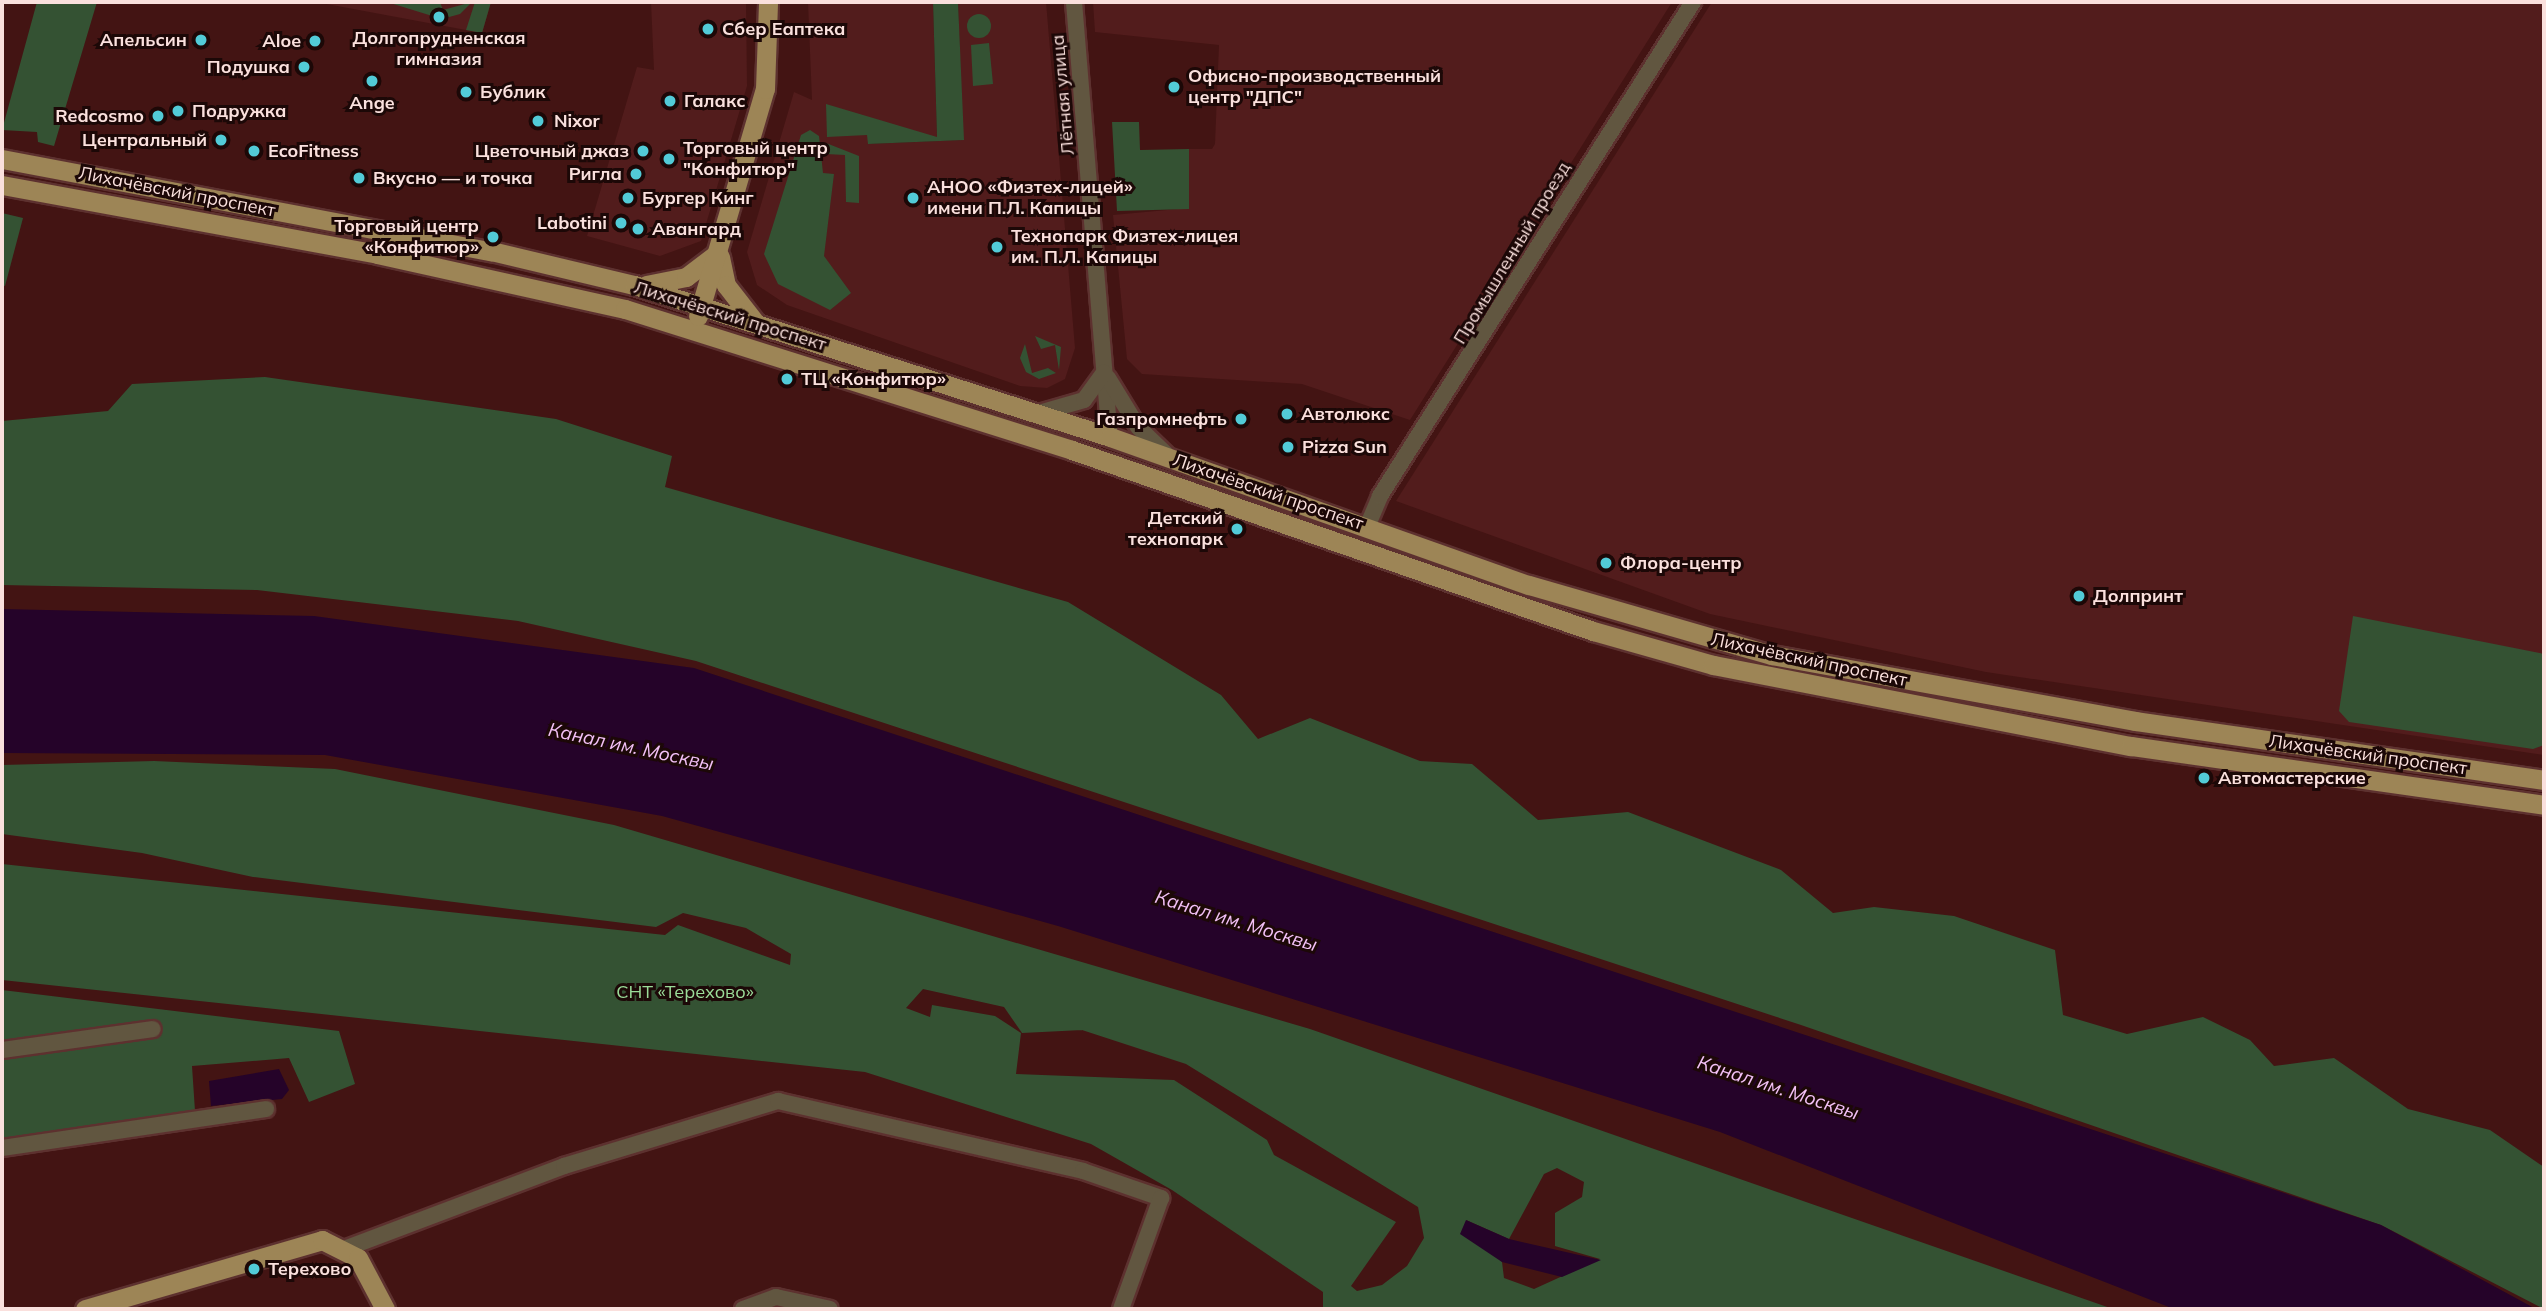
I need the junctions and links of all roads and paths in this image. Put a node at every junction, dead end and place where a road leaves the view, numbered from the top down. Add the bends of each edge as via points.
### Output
1 (768, 2) edge
2 (1074, 2) edge
3 (1693, 2) edge
4 (2, 159) edge
5 (2, 185) edge
6 (719, 253) junction
7 (634, 285) junction
8 (702, 306) junction
9 (757, 323) junction
10 (694, 329) junction
11 (1105, 369) junction
12 (1034, 413) junction
13 (1110, 437) junction
14 (1171, 458) junction
15 (1115, 465) junction
16 (1367, 527) junction
17 (2544, 779) edge
18 (2544, 805) edge
19 (153, 1029) dead end
20 (2, 1050) edge
21 (266, 1109) dead end
22 (2, 1148) edge
23 (347, 1248) junction
24 (85, 1309) edge
25 (384, 1309) edge
26 (743, 1309) edge
27 (830, 1309) edge
28 (1121, 1309) edge

1 - 6 main road via 765,89
2 - 11 street, Лётная улица
3 - 16 street, Промышленный проезд via 1380,496
4 - 7 main road, Лихачёвский проспект via 478,248
5 - 10 main road, Лихачёвский проспект via 496,278
6 - 7 main road via 686,277
6 - 8 main road
6 - 9 main road via 726,285
7 - 8 main road, Лихачёвский проспект
8 - 9 main road, Лихачёвский проспект
8 - 10 main road
9 - 12 main road, Лихачёвский проспект
10 - 15 main road, Лихачёвский проспект
11 - 12 street via 1084,400
11 - 13 street, Лётная улица
11 - 14 street via 1138,427
12 - 13 main road, Лихачёвский проспект
13 - 14 main road, Лихачёвский проспект
13 - 15 main road
14 - 16 main road, Лихачёвский проспект
15 - 18 main road, Лихачёвский проспект via 1521,607 1713,665 2131,746
16 - 17 main road, Лихачёвский проспект via 1602,608 1824,666 2135,721
19 - 20 street
21 - 22 street
23 - 24 main road via 306,1242
23 - 25 main road via 366,1267
23 - 28 street via 564,1166 778,1101 1083,1171 1161,1198
26 - 27 street via 776,1297

